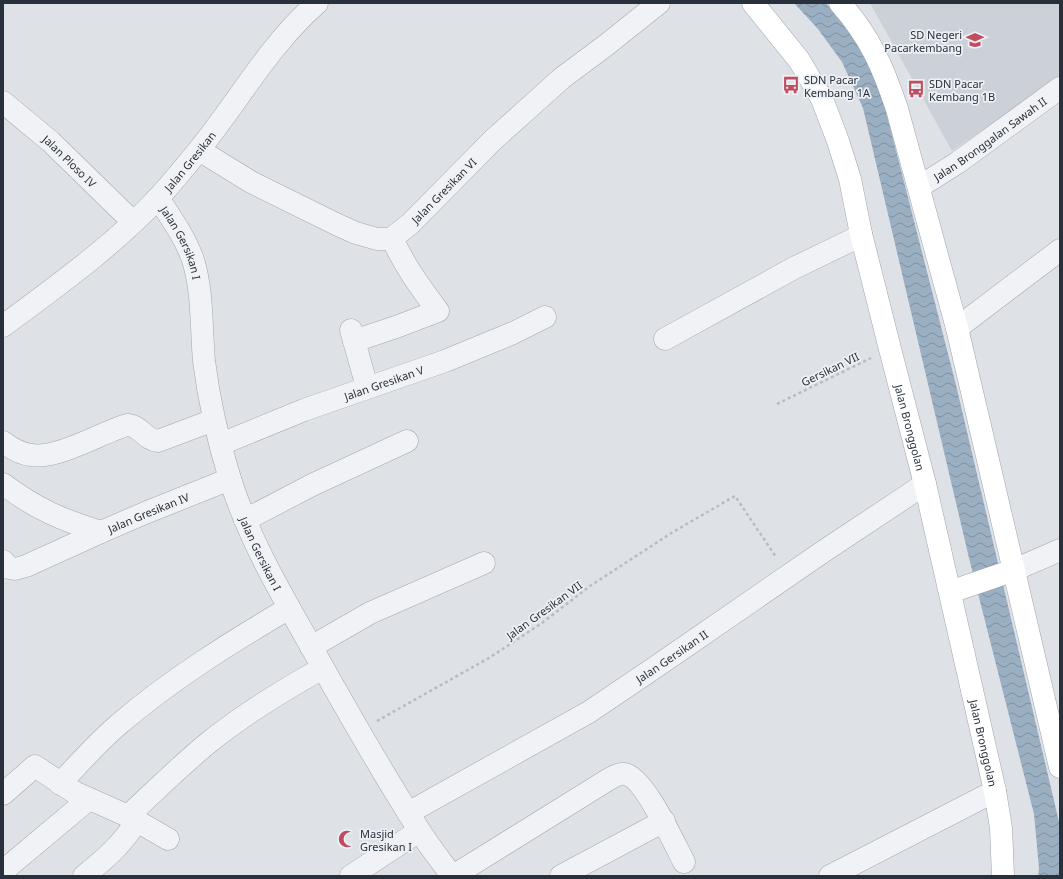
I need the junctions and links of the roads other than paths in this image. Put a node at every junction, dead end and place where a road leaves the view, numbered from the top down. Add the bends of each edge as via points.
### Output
1 (316, 3) edge
2 (659, 3) edge
3 (753, 3) edge
4 (840, 3) edge
5 (1060, 88) edge
6 (3, 102) edge
7 (199, 150) junction
8 (919, 187) junction
9 (158, 198) junction
10 (133, 222) junction
11 (861, 234) junction
12 (392, 238) junction
13 (1060, 250) edge
14 (545, 317) dead end
15 (3, 326) edge
16 (957, 328) junction
17 (665, 339) dead end
18 (367, 387) junction
19 (214, 420) junction
20 (407, 441) dead end
21 (3, 442) edge
22 (220, 444) junction
23 (230, 479) junction
24 (925, 484) junction
25 (7, 492) edge
26 (245, 520) junction
27 (101, 532) junction
28 (1060, 550) edge
29 (484, 563) dead end
30 (4, 564) edge
31 (1010, 571) junction
32 (952, 591) junction
33 (289, 608) junction
34 (311, 647) junction
35 (323, 668) junction
36 (1060, 766) edge
37 (60, 784) junction
38 (996, 791) junction
39 (3, 794) edge
40 (89, 799) junction
41 (133, 818) junction
42 (664, 821) junction
43 (414, 822) junction
44 (168, 839) dead end
45 (684, 862) dead end
46 (3, 870) edge
47 (84, 876) edge
48 (351, 876) edge
49 (453, 876) edge
50 (560, 876) edge
51 (830, 876) edge
52 (1003, 876) edge

1 - 7 street, Jalan Gresikan via 264,61
2 - 12 street, Jalan Gresikan VI via 562,78 494,139 410,224
3 - 11 main road, Jalan Bronggolan via 799,60 822,99 850,179
4 - 8 main road via 870,44 886,77
5 - 8 street, Jalan Bronggalan Sawah II via 957,163
6 - 10 street, Jalan Ploso IV via 51,142
7 - 9 street, Jalan Gresikan
7 - 12 street via 257,185 338,225 377,239
8 - 16 main road
9 - 10 street, Jalan Gresikan
9 - 19 street, Jalan Gersikan I via 186,243 193,261 200,302 205,369
10 - 15 street, Jalan Gresikan via 105,248
11 - 17 street
11 - 24 main road, Jalan Bronggolan
12 - 18 street via 409,271 438,311 396,327 352,335
13 - 16 street
14 - 18 street, Jalan Gresikan V via 445,361
16 - 31 main road
18 - 22 street, Jalan Gresikan V
19 - 21 street via 158,441 151,440 135,427 127,425 66,449 40,455 26,454
19 - 22 street, Jalan Gersikan I
20 - 26 street
22 - 23 street, Jalan Gersikan I
23 - 26 street, Jalan Gersikan I
23 - 27 street, Jalan Gresikan IV
24 - 32 main road, Jalan Bronggolan
24 - 43 street, Jalan Gersikan II via 589,712
25 - 27 street, Jalan Gresikan IV via 69,523
26 - 33 street, Jalan Gersikan I
27 - 30 street via 26,566 12,569
28 - 31 street
29 - 34 street via 370,612
31 - 32 main road
31 - 36 main road
32 - 38 main road, Jalan Bronggolan
33 - 34 street, Jalan Gersikan I
33 - 37 street via 206,660 133,713 99,743
34 - 35 street, Jalan Gersikan I
35 - 41 street via 238,720 202,748 168,778
35 - 43 street, Jalan Gersikan I
37 - 39 street via 35,766
37 - 40 street
38 - 51 street
38 - 52 main road, Jalan Bronggolan
40 - 41 street
40 - 46 street
41 - 44 street
41 - 47 street via 126,837
42 - 45 street
42 - 49 street via 635,780 628,774 620,774
42 - 50 street
43 - 48 street, Jalan Gersikan II
43 - 49 street, Jalan Gersikan I

